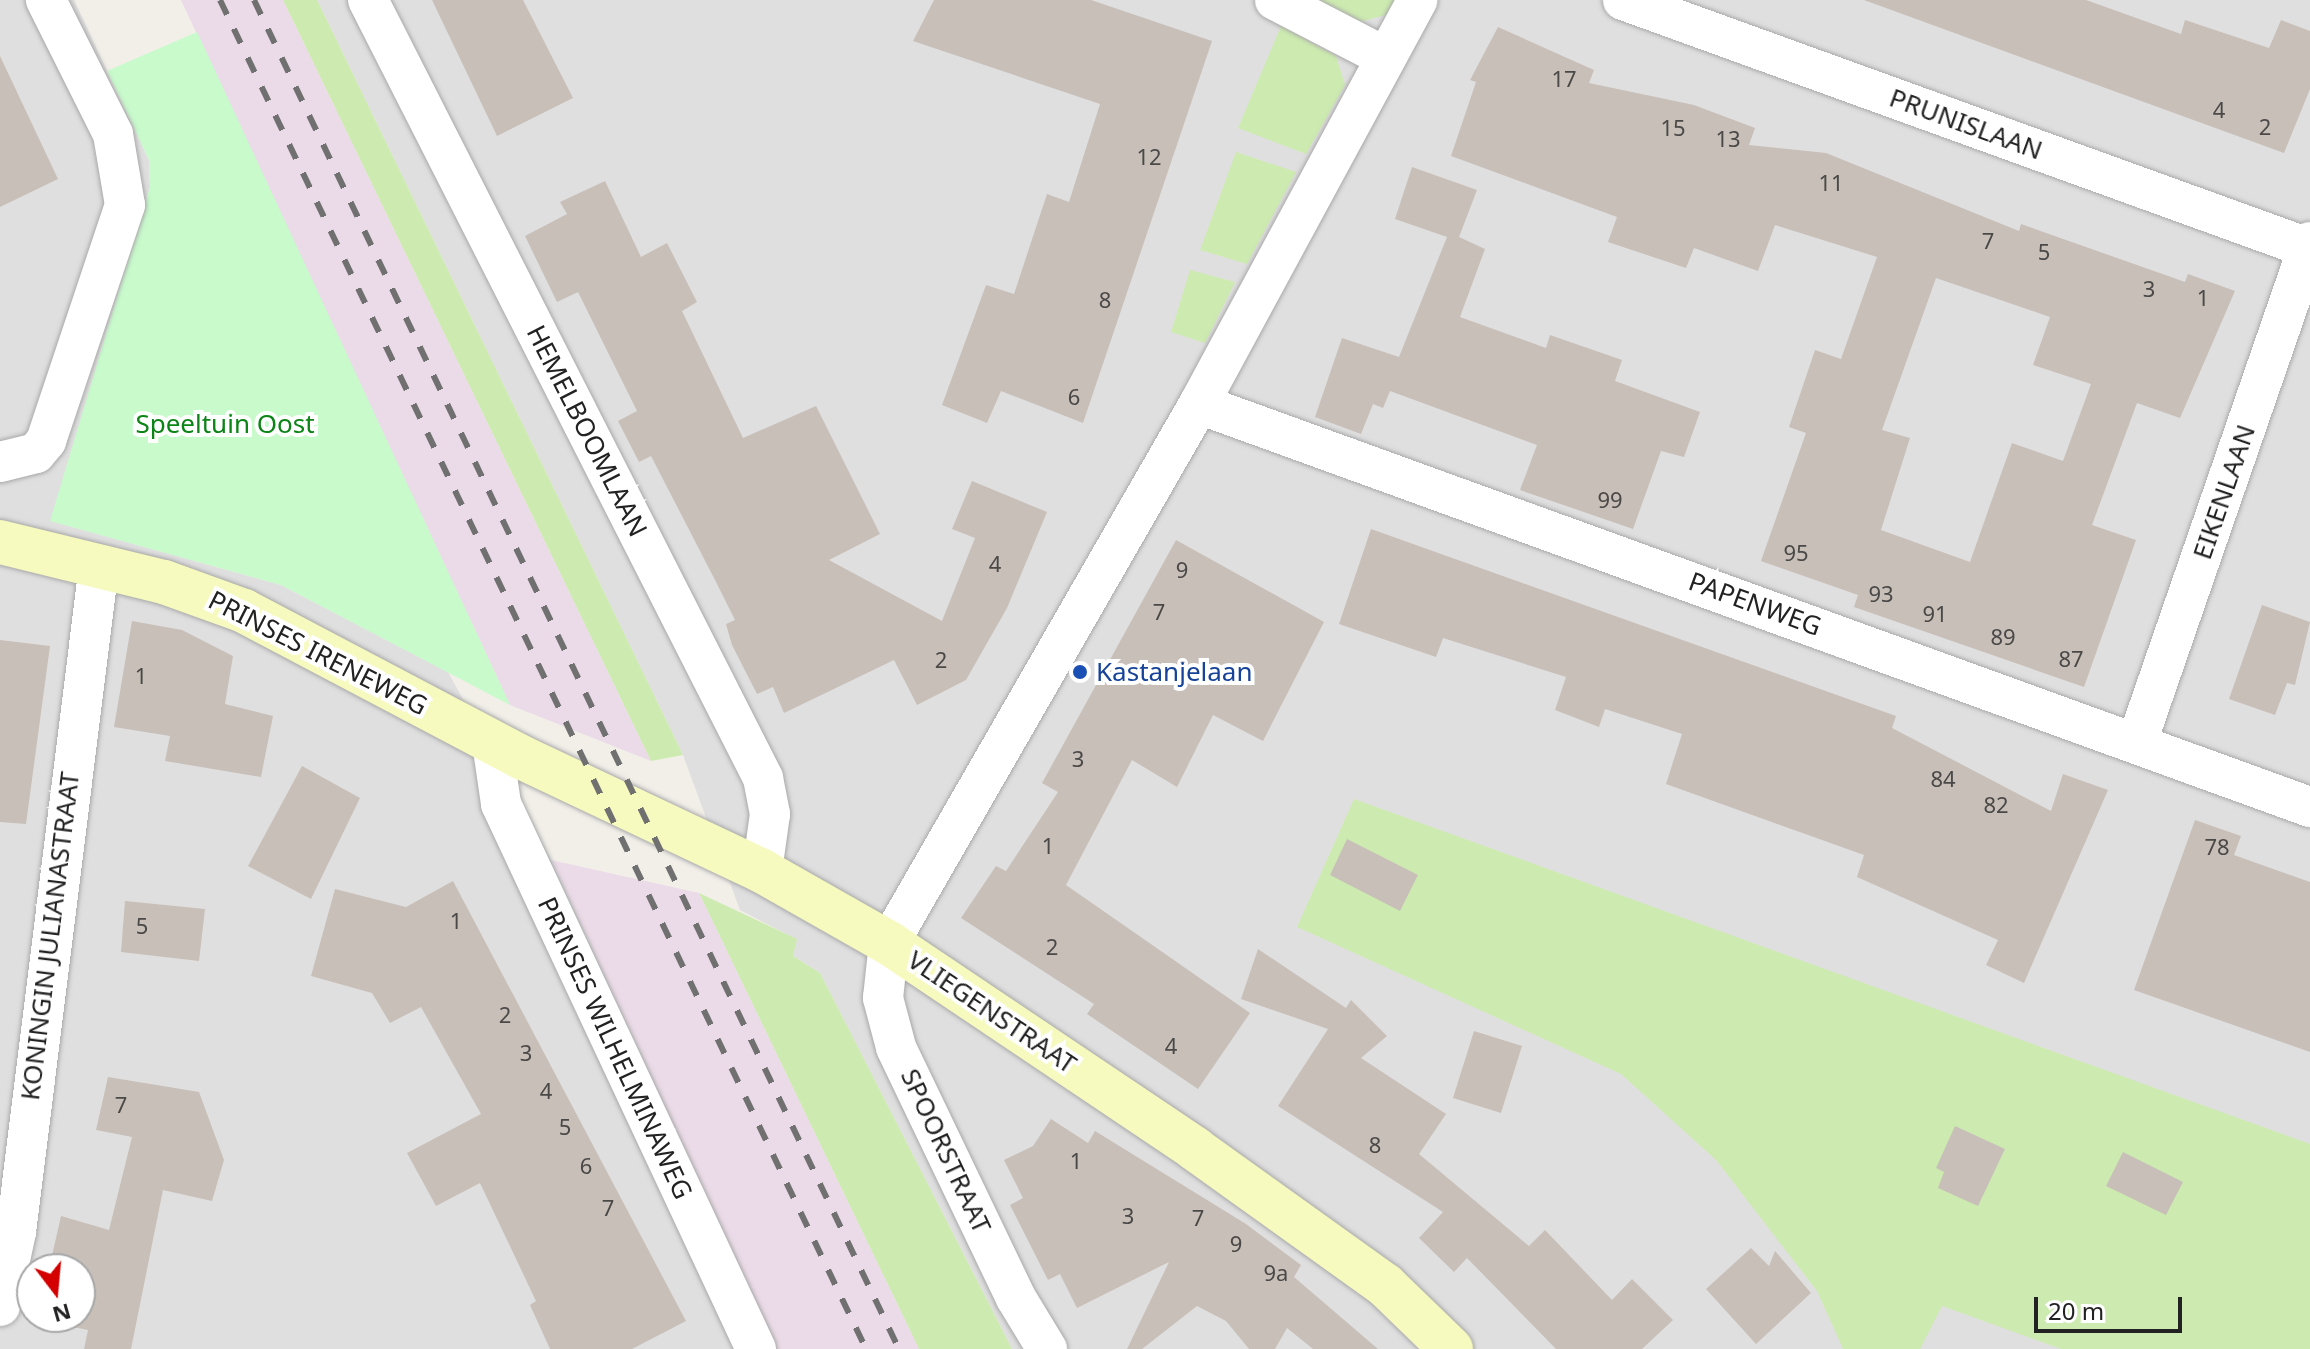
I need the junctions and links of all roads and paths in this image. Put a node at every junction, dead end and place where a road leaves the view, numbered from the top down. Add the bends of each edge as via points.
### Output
1 (46, 0) edge
2 (368, 0) edge
3 (1275, 0) edge
4 (1417, 0) edge
5 (1623, 0) edge
6 (1383, 56) junction
7 (2309, 245) edge
8 (1199, 404) junction
9 (18, 458) edge
10 (0, 542) edge
11 (99, 566) junction
12 (492, 742) junction
13 (2137, 742) junction
14 (2310, 807) edge
15 (762, 871) junction
16 (889, 943) junction
17 (0, 1306) edge
18 (756, 1349) edge
19 (1047, 1349) edge
20 (1451, 1349) edge

1 - 9 street via 113,134 125,205 46,441
2 - 15 street, HEMELBOOMLAAN via 763,778 770,814
3 - 6 street
4 - 6 street
5 - 7 street, PRUNISLAAN
6 - 8 street
7 - 13 street, EIKENLAAN
8 - 13 street, PAPENWEG
8 - 16 street
10 - 11 main road, PRINSES IRENEWEG
11 - 12 main road, PRINSES IRENEWEG via 244,611
11 - 17 street, KONINGIN JULIANASTRAAT via 16,1232
12 - 15 main road, VLIEGENSTRAAT
12 - 18 street, PRINSES WILHELMINAWEG via 501,804
13 - 14 street, PAPENWEG
15 - 16 main road, VLIEGENSTRAAT
16 - 19 street, SPOORSTRAAT via 883,998 896,1047 1016,1298
16 - 20 main road, VLIEGENSTRAAT via 1385,1285

